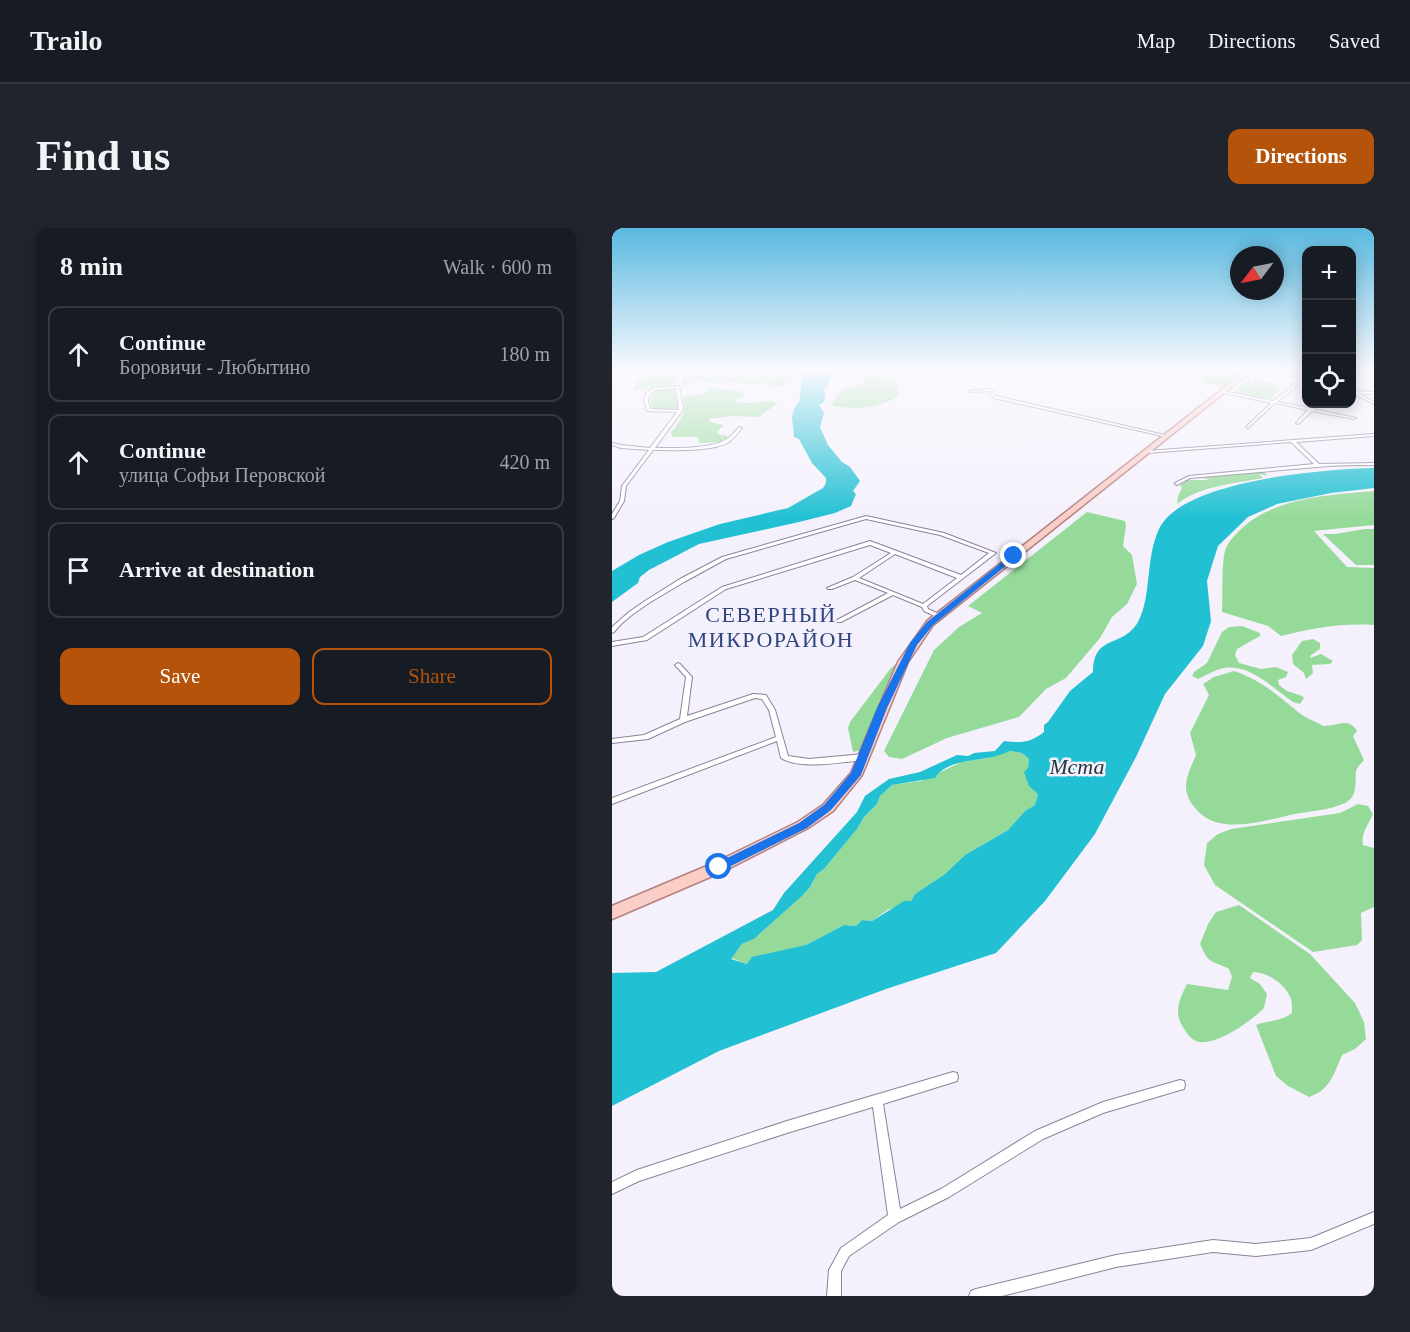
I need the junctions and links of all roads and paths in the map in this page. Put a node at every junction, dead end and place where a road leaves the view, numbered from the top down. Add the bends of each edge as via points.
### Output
1 (674, 419) edge
2 (1089, 419) edge
3 (1188, 419) edge
4 (1256, 419) edge
5 (1302, 419) edge
6 (1298, 423) dead end
7 (1248, 427) dead end
8 (740, 428) dead end
9 (1374, 435) edge
10 (1167, 436) junction
11 (1293, 442) junction
12 (612, 444) edge
13 (652, 450) junction
14 (1147, 452) junction
15 (1374, 464) edge
16 (1319, 466) junction
17 (1177, 484) dead end
18 (612, 518) edge
19 (895, 552) junction
20 (961, 576) junction
21 (855, 578) junction
22 (830, 588) dead end
23 (893, 593) junction
24 (924, 606) junction
25 (939, 616) junction
26 (839, 621) dead end
27 (612, 631) edge
28 (612, 644) edge
29 (678, 665) dead end
30 (683, 720) junction
31 (779, 738) junction
32 (612, 741) edge
33 (866, 753) junction
34 (612, 801) edge
35 (612, 913) edge
36 (953, 1077) dead end
37 (1180, 1085) dead end
38 (877, 1099) junction
39 (612, 1188) edge
40 (895, 1218) junction
41 (1374, 1218) edge
42 (834, 1296) edge
43 (976, 1296) edge

1 - 13 street
2 - 10 street
3 - 10 main road
4 - 7 street
5 - 6 street
8 - 13 street via 721,444
9 - 11 street
10 - 14 main road
11 - 14 street
11 - 16 street
12 - 13 street
13 - 18 street via 624,486 622,501
14 - 25 main road
15 - 16 street
16 - 17 street via 1189,477
19 - 20 street
19 - 21 street
19 - 28 street via 870,543 724,588 645,639
20 - 24 street
20 - 27 street via 993,553 908,525 861,517 705,566 635,611
21 - 22 street
21 - 23 street
23 - 24 street
23 - 26 street
24 - 25 street
25 - 33 main road via 921,634 903,662
29 - 30 street via 689,677
30 - 31 street via 755,696 764,697 772,710
30 - 32 street via 645,737
31 - 33 street via 785,758 797,761 816,762
31 - 34 street
33 - 35 main road via 856,775 816,818 682,885
36 - 38 street
37 - 40 street via 1103,1108 1039,1135 945,1193
38 - 39 street via 637,1176
38 - 40 street
40 - 42 street via 845,1252 834,1270
41 - 43 street via 1311,1244 1256,1250 1213,1246 1116,1261

